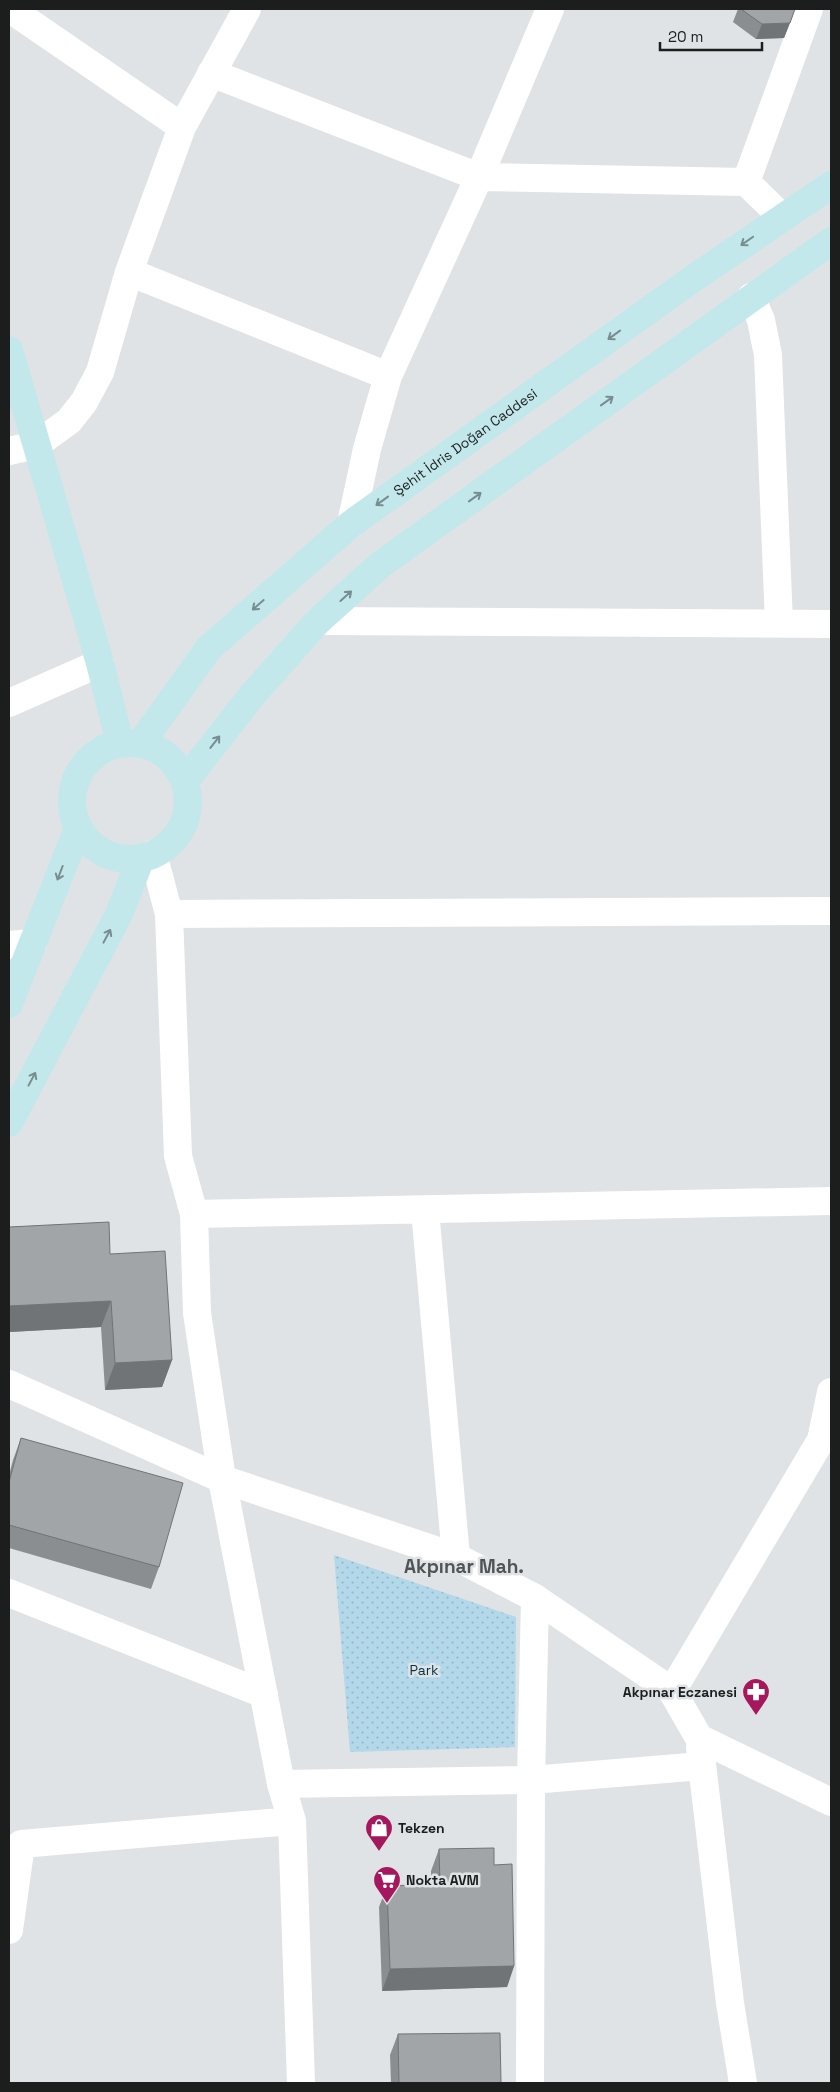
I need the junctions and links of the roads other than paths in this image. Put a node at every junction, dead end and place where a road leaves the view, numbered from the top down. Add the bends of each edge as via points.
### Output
1 (10, 9) edge
2 (247, 9) edge
3 (550, 9) edge
4 (809, 9) edge
5 (211, 74) junction
6 (182, 127) junction
7 (479, 176) junction
8 (746, 182) junction
9 (831, 185) edge
10 (782, 217) junction
11 (831, 241) edge
12 (129, 272) junction
13 (751, 297) junction
14 (9, 350) edge
15 (388, 376) junction
16 (36, 445) junction
17 (9, 452) edge
18 (351, 524) junction
19 (318, 621) junction
20 (779, 623) junction
21 (831, 624) edge
22 (100, 663) junction
23 (9, 703) edge
24 (130, 743) junction
25 (185, 781) junction
26 (78, 828) junction
27 (147, 856) junction
28 (831, 911) edge
29 (169, 914) junction
30 (21, 944) edge
31 (9, 1004) edge
32 (9, 1122) edge
33 (831, 1201) edge
34 (424, 1210) junction
35 (194, 1214) junction
36 (9, 1384) edge
37 (831, 1392) edge
38 (222, 1479) junction
39 (456, 1558) junction
40 (9, 1593) edge
41 (535, 1598) junction
42 (672, 1691) junction
43 (264, 1694) junction
44 (699, 1738) junction
45 (702, 1766) junction
46 (531, 1780) junction
47 (281, 1784) junction
48 (831, 1802) edge
49 (292, 1821) junction
50 (9, 1930) edge
51 (301, 2083) edge
52 (530, 2083) edge
53 (743, 2083) edge

1 - 6 street
2 - 5 street
3 - 7 street
4 - 8 street
5 - 6 street
5 - 7 street
6 - 12 street
7 - 8 street
7 - 15 street
8 - 10 street
9 - 10 main road, Şehit İdris Doğan Caddesi
10 -> 18 main road, Şehit İdris Doğan Caddesi
11 - 13 main road
12 - 15 street
12 - 16 street via 96,379 84,402 69,421
19 -> 13 main road via 380,565
13 - 20 street via 761,320 768,355
14 - 16 main road
15 - 18 street via 367,449
16 - 17 street
16 - 22 main road
18 -> 24 main road, Şehit İdris Doğan Caddesi via 208,648
19 - 20 street
25 -> 19 main road via 254,693
20 - 21 street
22 - 23 street
22 - 24 main road
24 - 25 main road via 160,750 175,763
24 - 26 main road via 103,749 88,760 78,774 72,792 72,810
25 - 27 main road via 188,800 185,820 178,834 167,846
26 - 27 main road via 104,854 122,859
26 -> 30 main road
27 - 29 street
32 -> 27 main road
28 - 29 street
29 - 35 street via 178,1156
30 - 31 main road
33 - 34 street
34 - 35 street
34 - 39 street
35 - 38 street via 197,1313
36 - 38 street
37 - 42 street via 821,1440
38 - 39 street
38 - 43 street
39 - 41 street
40 - 43 street
41 - 42 street
41 - 46 street
42 - 44 street
43 - 47 street
44 - 45 street
44 - 48 street
45 - 46 street
45 - 53 street via 730,2003
46 - 47 street
46 - 52 street
47 - 49 street
49 - 50 street via 21,1844
49 - 51 street

